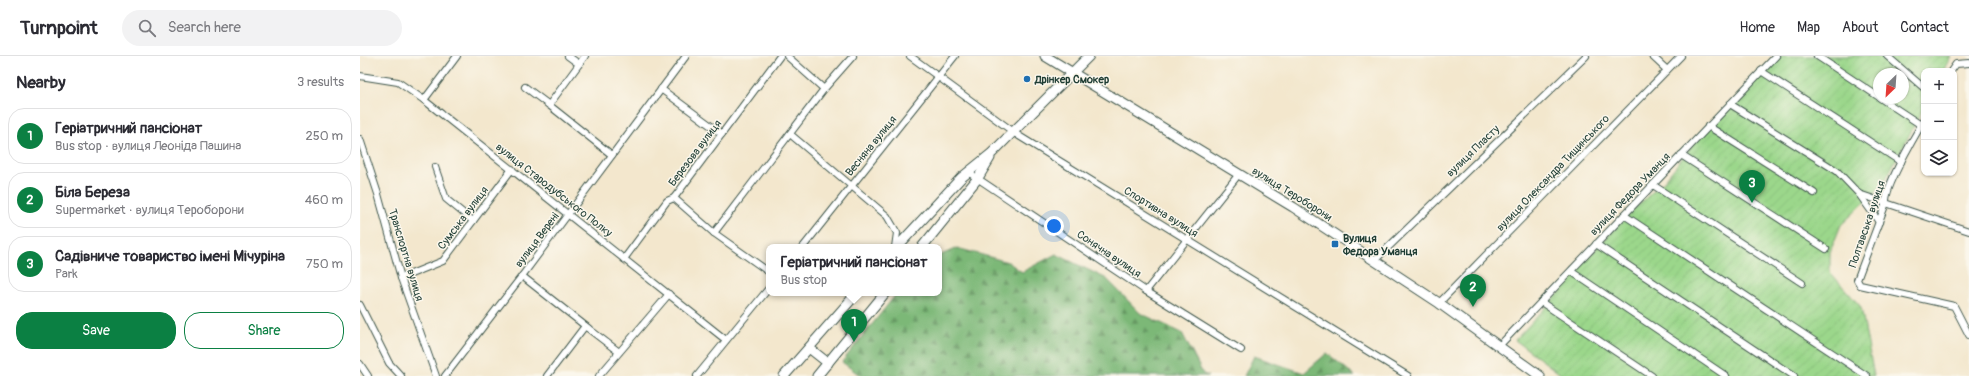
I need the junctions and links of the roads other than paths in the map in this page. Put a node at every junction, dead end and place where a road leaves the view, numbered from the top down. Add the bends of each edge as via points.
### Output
1 (456, 56) edge
2 (568, 56) edge
3 (585, 56) edge
4 (686, 56) edge
5 (780, 56) edge
6 (786, 56) edge
7 (852, 56) edge
8 (910, 56) edge
9 (955, 56) edge
10 (1045, 56) edge
11 (1089, 56) edge
12 (1586, 56) edge
13 (1652, 56) edge
14 (1681, 56) edge
15 (1776, 56) edge
16 (1817, 56) edge
17 (1887, 56) edge
18 (1969, 63) edge
19 (579, 64) junction
20 (1953, 68) edge
21 (1667, 70) junction
22 (1761, 71) junction
23 (1073, 73) junction
24 (360, 76) edge
25 (938, 77) junction
26 (1921, 85) edge
27 (525, 87) dead end
28 (824, 89) junction
29 (661, 90) junction
30 (1873, 93) edge
31 (424, 100) junction
32 (1730, 104) junction
33 (1891, 104) edge
34 (549, 105) junction
35 (1921, 121) edge
36 (1708, 126) junction
37 (1921, 126) edge
38 (1013, 131) junction
39 (722, 134) junction
40 (790, 134) junction
41 (360, 139) edge
42 (992, 153) junction
43 (612, 155) junction
44 (1681, 155) junction
45 (1901, 162) junction
46 (435, 167) dead end
47 (512, 169) junction
48 (968, 172) junction
49 (1239, 174) junction
50 (978, 178) junction
51 (1653, 185) junction
52 (852, 186) junction
53 (1814, 193) dead end
54 (1858, 194) junction
55 (674, 198) junction
56 (1886, 203) junction
57 (569, 214) junction
58 (1624, 215) junction
59 (473, 221) junction
60 (1879, 222) junction
61 (1969, 231) edge
62 (714, 234) junction
63 (1188, 240) junction
64 (805, 244) edge
65 (896, 244) edge
66 (899, 244) edge
67 (924, 244) edge
68 (1596, 244) junction
69 (1826, 249) dead end
70 (624, 258) junction
71 (1375, 260) junction
72 (766, 270) edge
73 (1572, 272) junction
74 (522, 276) junction
75 (401, 278) junction
76 (1802, 283) dead end
77 (1146, 291) junction
78 (766, 292) edge
79 (669, 294) junction
80 (854, 296) edge
81 (883, 296) edge
82 (1541, 302) junction
83 (1439, 303) junction
84 (360, 305) edge
85 (588, 328) junction
86 (1969, 335) edge
87 (726, 340) junction
88 (1499, 346) junction
89 (809, 348) junction
90 (1241, 350) dead end
91 (619, 352) junction
92 (828, 363) junction
93 (360, 364) edge
94 (368, 376) edge
95 (401, 376) edge
96 (436, 376) edge
97 (445, 376) edge
98 (547, 376) edge
99 (599, 376) edge
100 (697, 376) edge
101 (784, 376) edge
102 (817, 376) edge
103 (1408, 376) edge
104 (1540, 376) edge
105 (1652, 376) edge
106 (1726, 376) edge
107 (1794, 376) edge
108 (1867, 376) edge

1 - 31 street
2 - 19 street
3 - 19 street
4 - 29 street, вулиця Верені
5 - 39 street, Березова вулиця
6 - 28 street
7 - 28 street
8 - 25 street, Спортивна вулиця
9 - 25 street, Весняна вулиця
10 - 23 main road, вулиця Тероборони
11 - 23 main road
12 - 71 street, вулиця Пласту
13 - 21 street
14 - 21 street, вулиця Олександра Тищинського
15 - 22 street, вулиця Федора Уманця
16 - 30 street
17 - 26 street
18 - 20 street via 1956,64
19 - 34 street
21 - 83 street, вулиця Олександра Тищинського
22 - 32 street, вулиця Федора Уманця
22 - 45 street
23 - 38 main road
23 - 49 main road, вулиця Тероборони
24 - 31 street, вулиця Стародубського Полку via 398,82
25 - 38 street, Спортивна вулиця
25 - 52 street, Весняна вулиця
27 - 34 street
28 - 40 street
29 - 39 street
29 - 43 street, вулиця Верені
31 - 47 street, вулиця Стародубського Полку
32 - 36 street, вулиця Федора Уманця
32 - 54 street via 1837,171
33 - 35 street
34 - 43 street
36 - 44 street, вулиця Федора Уманця
36 - 53 street
37 - 45 street, Полтавська вулиця
38 - 42 main road
38 - 63 street, Спортивна вулиця
39 - 55 street, Березова вулиця
40 - 52 street
40 - 62 street
41 - 75 street, Транспортна вулиця
42 - 48 main road
42 - 50 main road
43 - 57 street, вулиця Верені
44 - 51 street, вулиця Федора Уманця
44 - 69 street
45 - 56 street, Полтавська вулиця via 1885,197
46 - 59 street via 446,199
47 - 57 street, вулиця Стародубського Полку
47 - 59 street, Сумська вулиця
48 - 50 street, Сонячна вулиця
48 - 66 main road
49 - 63 street
49 - 71 main road, вулиця Тероборони
50 - 67 main road
50 - 77 street, Сонячна вулиця
51 - 58 street, вулиця Федора Уманця
51 - 76 street
52 - 64 street, Весняна вулиця
52 - 65 street via 887,216 897,232
54 - 56 street
54 - 60 street
55 - 62 street
55 - 70 street, Березова вулиця via 667,201
56 - 60 street, Полтавська вулиця
56 - 61 street
57 - 70 street, вулиця Стародубського Полку
57 - 74 street, вулиця Верені
58 - 68 street, вулиця Федора Уманця
58 - 108 street
59 - 75 street, Сумська вулиця via 443,261
60 - 86 street, Полтавська вулиця via 1857,280 1860,285 1954,306
62 - 72 street
63 - 77 street
63 - 103 street, Спортивна вулиця
68 - 73 street, вулиця Федора Уманця
68 - 107 street
70 - 79 street, вулиця Стародубського Полку
71 - 83 main road, вулиця Тероборони
73 - 82 street, вулиця Федора Уманця
73 - 106 street
74 - 85 street
74 - 97 street, вулиця Верені
75 - 96 street, Транспортна вулиця
77 - 90 street, Сонячна вулиця
78 - 87 street
79 - 87 street, вулиця Стародубського Полку
79 - 91 street
80 - 89 main road
81 - 92 main road
82 - 88 street, вулиця Федора Уманця
82 - 105 street
83 - 88 main road, вулиця Тероборони
84 - 95 street via 389,363
85 - 91 street
85 - 98 street via 585,326
87 - 100 street
88 - 104 main road, вулиця Тероборони
89 - 92 main road
89 - 101 main road
91 - 99 street
92 - 102 main road
93 - 94 street

